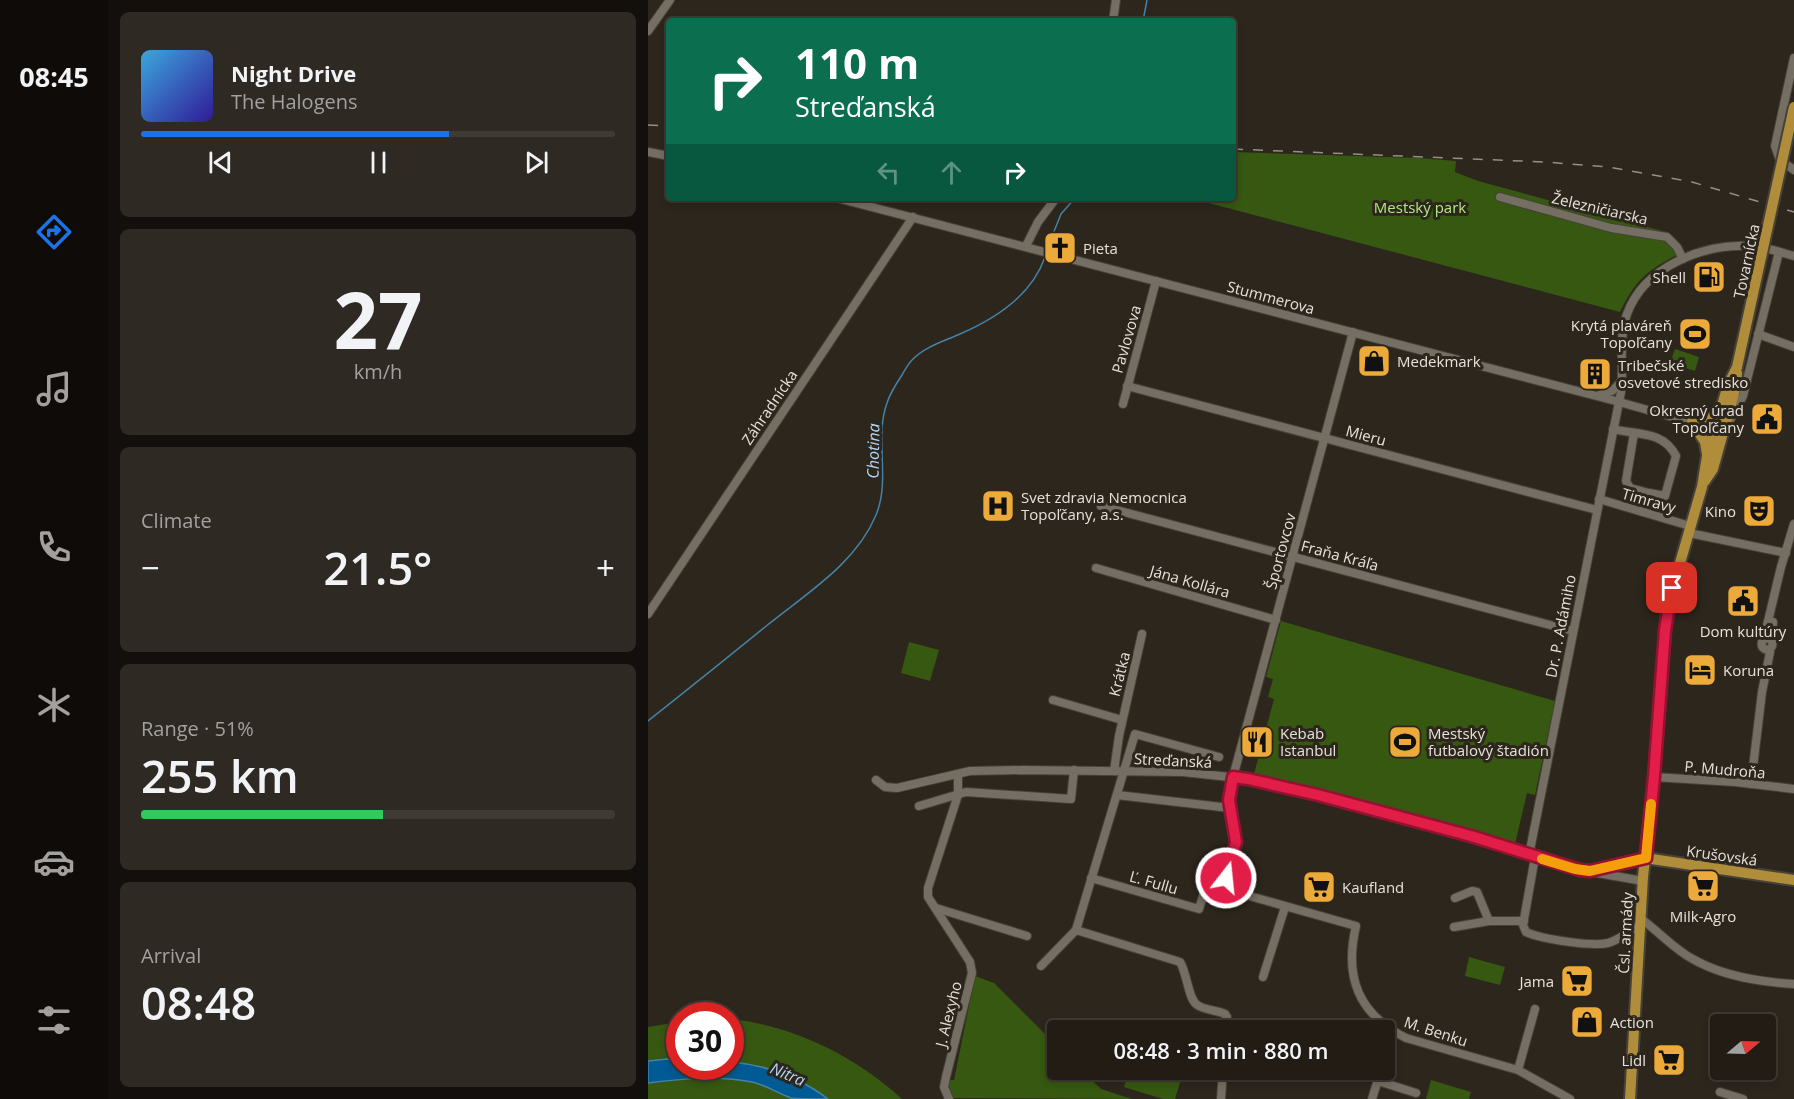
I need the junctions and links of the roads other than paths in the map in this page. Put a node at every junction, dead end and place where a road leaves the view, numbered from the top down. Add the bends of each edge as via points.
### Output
1 (669, 0) edge
2 (1116, 0) edge
3 (1113, 18) edge
4 (648, 31) edge
5 (1794, 58) edge
6 (1794, 106) edge
7 (648, 152) edge
8 (666, 155) edge
9 (1793, 166) edge
10 (1500, 197) dead end
11 (848, 201) edge
12 (1054, 201) edge
13 (913, 218) junction
14 (1026, 246) junction
15 (1779, 252) junction
16 (1794, 256) edge
17 (1683, 259) junction
18 (1156, 281) junction
19 (1353, 332) junction
20 (1758, 334) junction
21 (1794, 347) edge
22 (1737, 367) junction
23 (1622, 381) junction
24 (1127, 386) junction
25 (1597, 396) junction
26 (1618, 401) junction
27 (1123, 404) dead end
28 (1721, 409) junction
29 (1695, 423) junction
30 (1613, 429) junction
31 (1719, 430) junction
32 (1634, 433) junction
33 (1324, 438) junction
34 (1707, 456) junction
35 (1702, 487) junction
36 (1649, 493) junction
37 (1599, 499) junction
38 (1101, 506) dead end
39 (1597, 510) junction
40 (1643, 512) junction
41 (1794, 524) edge
42 (1689, 530) junction
43 (1786, 553) junction
44 (1293, 556) junction
45 (1096, 568) dead end
46 (648, 614) edge
47 (1276, 620) junction
48 (1573, 631) junction
49 (1142, 634) dead end
50 (1768, 639) dead end
51 (1770, 652) dead end
52 (1053, 700) dead end
53 (1122, 720) junction
54 (1219, 757) dead end
55 (1074, 770) junction
56 (1114, 771) junction
57 (1124, 771) junction
58 (958, 774) junction
59 (1233, 777) junction
60 (1654, 777) junction
61 (876, 780) dead end
62 (1751, 784) junction
63 (1794, 789) edge
64 (958, 795) junction
65 (1117, 795) junction
66 (919, 806) dead end
67 (1230, 808) junction
68 (1532, 856) junction
69 (1646, 858) junction
70 (1590, 871) junction
71 (1091, 878) junction
72 (1794, 879) edge
73 (1643, 881) junction
74 (1228, 884) junction
75 (1455, 898) dead end
76 (1285, 907) junction
77 (936, 908) junction
78 (1489, 921) junction
79 (1524, 921) junction
80 (1640, 925) junction
81 (1454, 927) dead end
82 (1656, 929) junction
83 (1076, 930) junction
84 (1027, 936) dead end
85 (1041, 966) dead end
86 (1263, 977) dead end
87 (1794, 984) edge
88 (1535, 1008) dead end
89 (1227, 1020) edge
90 (1377, 1020) edge
91 (1395, 1032) edge
92 (1518, 1070) junction
93 (1222, 1080) edge
94 (1378, 1081) joint
95 (1720, 1092) dead end
96 (1416, 1093) dead end
97 (1565, 1098) edge
98 (949, 1099) edge
99 (1221, 1099) edge
100 (1372, 1099) edge
101 (1630, 1099) edge
102 (1743, 1099) edge

1 - 4 street
2 - 3 street
5 - 9 street via 1775,146 1780,160
6 - 22 main road, Tovarnícka, bridge
7 - 8 street
10 - 17 street, Železničiarska via 1611,228 1667,237
11 - 13 street, Stummerova
12 - 14 street
13 - 14 street, Stummerova
13 - 46 street, Záhradnícka
14 - 18 street, Stummerova
15 - 16 street, Dr. P. Adámiho
15 - 17 street, Dr. P. Adámiho via 1730,246
15 - 20 street
17 - 23 street, Dr. P. Adámiho via 1653,277 1629,308 1622,339
18 - 19 street, Stummerova
18 - 24 street, Pavlovova
19 - 25 street, Stummerova
19 - 33 street, Športovcov
20 - 21 street
20 - 31 street via 1743,396
22 - 28 main road, Tovarnícka
22 - 31 main road, Tovarnícka via 1736,386
23 - 25 street via 1612,391
23 - 26 street, Dr. P. Adámiho
24 - 27 street, Pavlovova
24 - 33 street, Mieru
25 - 26 street, Stummerova
26 - 29 street, Stummerova
26 - 30 street, Dr. P. Adámiho
28 - 29 main road
28 - 31 main road, Tovarnícka
29 - 31 main road
29 - 34 main road
30 - 32 street
30 - 37 street, Dr. P. Adámiho
31 - 34 main road, Čsl. armády
31 - 35 main road, Čsl. armády via 1713,469
32 - 36 street via 1626,484
32 - 36 street via 1641,432 1670,445 1676,456 1665,496
33 - 39 street, Mieru
33 - 44 street, Športovcov
34 - 35 main road, Čsl. armády
35 - 42 main road, Čsl. armády
36 - 40 street
37 - 39 street, Dr. P. Adámiho
37 - 40 street, Timravy
38 - 44 street, Fraňa Kráľa
39 - 48 street, Dr. P. Adámiho
40 - 42 street, Timravy
41 - 43 street
42 - 43 street, Timravy
42 - 60 main road, Čsl. armády via 1667,608
43 - 50 street via 1780,567
44 - 47 street, Športovcov
44 - 48 street, Fraňa Kráľa
45 - 47 street, Jána Kollára
47 - 59 street, Športovcov
48 - 68 street, Dr. P. Adámiho
49 - 53 street, Krátka
51 - 62 street
52 - 53 street, Krátka
53 - 56 street, Krátka
54 - 57 street, Streďanská via 1135,734
55 - 56 street, Streďanská
55 - 58 street, Streďanská
55 - 64 street via 1071,799 966,792
56 - 57 street, Streďanská
57 - 59 street, Streďanská
57 - 65 street
58 - 61 street, Streďanská via 897,789
58 - 64 street, J. Alexyho
59 - 67 street, Športovcov
59 - 68 street, Streďanská via 1305,792
60 - 62 street, P. Mudroňa
60 - 69 main road, Čsl. armády
62 - 63 street, P. Mudroňa
64 - 66 street
64 - 77 street, J. Alexyho via 928,888 928,897
65 - 67 street
65 - 71 street
67 - 74 street, Športovcov via 1236,842 1226,878
68 - 70 street, Streďanská
68 - 79 street
69 - 70 street, Streďanská
69 - 72 main road, Krušovská
69 - 73 main road, Čsl. armády
70 - 73 street, Streďanská
71 - 74 street, Ľ. Fullu via 1199,909 1203,896 1217,896 1218,890
71 - 83 street
73 - 80 main road, Čsl. armády
74 - 76 street via 1239,893
75 - 78 street via 1477,892
76 - 86 street
76 - 90 street, M. Benku via 1356,926 1353,976 1364,1003
77 - 84 street
77 - 98 street, J. Alexyho via 970,962 972,973 946,1077
78 - 79 street
78 - 81 street
79 - 80 street via 1526,932 1600,945 1611,943
80 - 82 street
80 - 82 street
80 - 101 main road, Čsl. armády
82 - 87 street via 1690,958 1711,967 1757,980
83 - 85 street
83 - 89 street via 1180,962 1197,1006 1225,1014
88 - 92 street
91 - 92 street, M. Benku
92 - 97 street, M. Benku
93 - 99 street
94 - 96 street
94 - 100 street
95 - 102 street

